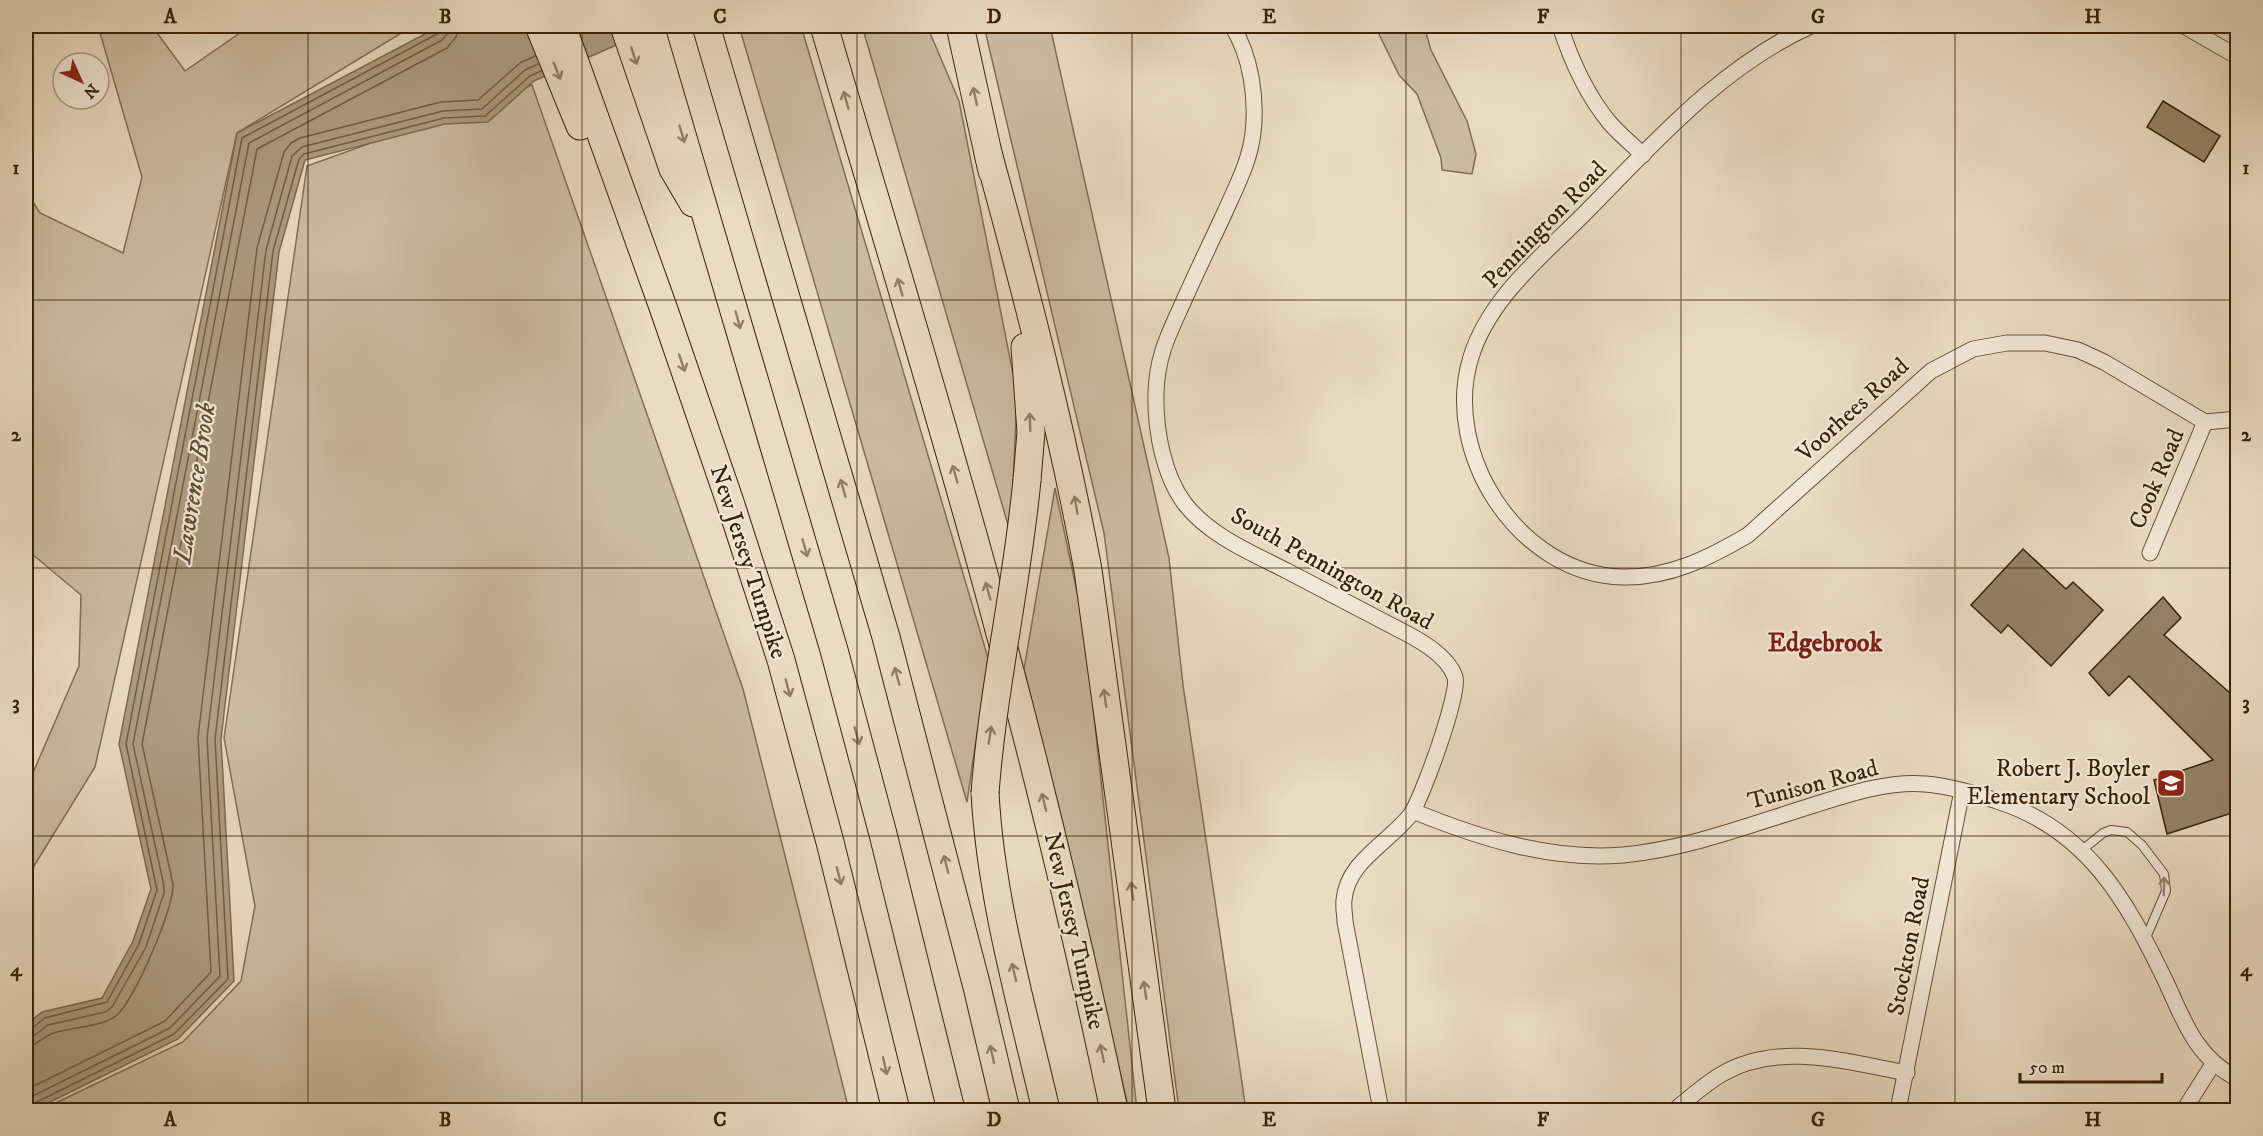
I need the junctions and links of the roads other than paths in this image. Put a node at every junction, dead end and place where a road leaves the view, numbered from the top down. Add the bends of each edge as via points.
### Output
1 (539, 26) edge
2 (562, 26) edge
3 (624, 26) edge
4 (650, 26) edge
5 (706, 26) edge
6 (824, 26) edge
7 (960, 26) edge
8 (1232, 26) edge
9 (1560, 26) edge
10 (1811, 26) edge
11 (2184, 26) edge
12 (2238, 57) edge
13 (654, 82) junction
14 (584, 113) junction
15 (988, 153) junction
16 (1643, 155) junction
17 (2238, 419) edge
18 (2205, 422) junction
19 (1516, 526) joint
20 (2150, 553) dead end
21 (1962, 791) junction
22 (1413, 811) junction
23 (2081, 851) junction
24 (2145, 940) junction
25 (2213, 1064) junction
26 (1907, 1073) junction
27 (2238, 1079) edge
28 (896, 1110) edge
29 (951, 1110) edge
30 (1006, 1110) edge
31 (1046, 1110) edge
32 (1114, 1110) edge
33 (1162, 1110) edge
34 (1381, 1110) edge
35 (1675, 1110) edge
36 (1898, 1110) edge
37 (2184, 1110) edge

1 -> 14 highway
2 - 14 highway
3 -> 13 highway
4 - 13 highway
30 -> 5 highway via 886,637
32 -> 6 highway, New Jersey Turnpike via 1081,955 991,599
15 -> 7 highway
8 - 22 street, South Pennington Road via 1249,68 1253,135 1243,173 1161,350 1156,392 1163,449 1170,479 1206,525 1238,546 1411,635 1447,663 1455,678 1455,692
9 - 16 street via 1584,86 1609,122
10 - 16 street, Pennington Road via 1749,60
11 - 12 street
13 -> 29 highway via 714,238 834,650
14 -> 28 highway, New Jersey Turnpike via 601,176 663,308 781,660
31 -> 15 highway, bridge via 996,894 985,793 1023,523 1031,432 1023,331
33 -> 15 highway via 1088,570 1025,285
16 - 19 street, Pennington Road via 1509,290 1490,317 1472,356 1465,387 1466,426 1477,465 1492,496
17 - 18 street
18 - 19 street, Voorhees Road via 2078,350 2045,343 2007,343 1973,349 1931,371 1748,535 1692,565 1657,575 1621,577 1584,571 1557,560
18 - 20 street, Cook Road
21 - 22 street, Tunison Road via 1924,784 1892,786 1850,794 1679,846 1622,855 1567,854 1518,846 1464,832
21 - 23 street, Tunison Road via 2030,813 2060,831
21 - 26 street, Stockton Road
22 - 34 street, South Pennington Road via 1394,834 1367,856 1351,877 1344,899
23 - 24 street, Tunison Road via 2125,905
24 -> 23 lane via 2166,891 2164,874 2127,832 2103,832
24 - 25 street, Tunison Road via 2190,1033
25 - 27 street, Tunison Road
25 - 37 street
26 - 35 street via 1816,1057 1785,1056 1755,1061 1724,1073
26 - 36 street, Stockton Road

